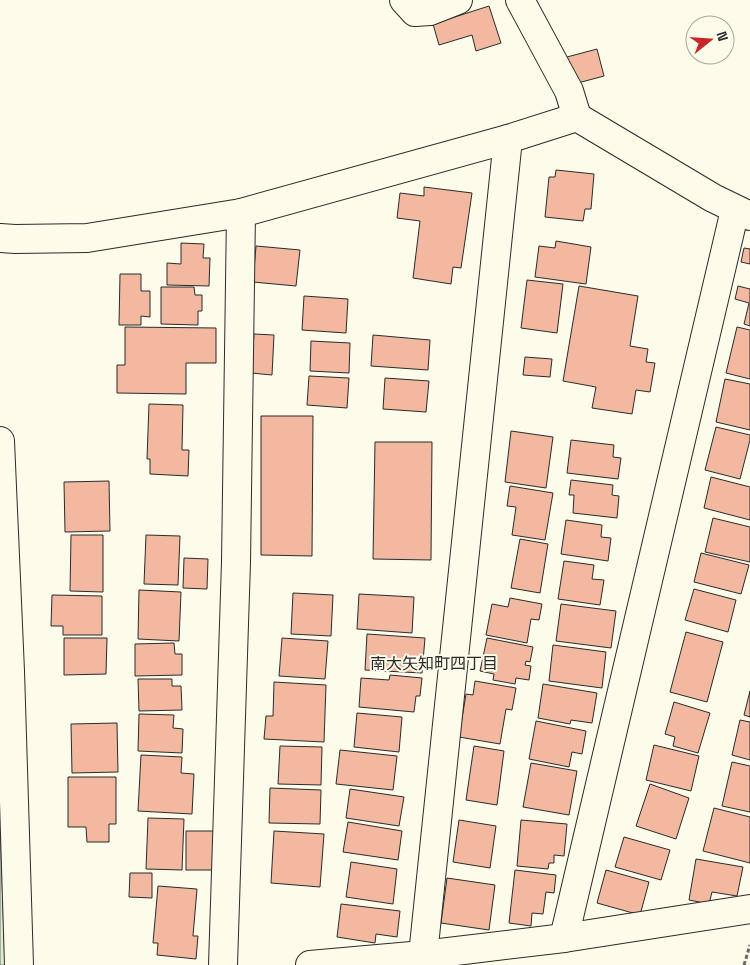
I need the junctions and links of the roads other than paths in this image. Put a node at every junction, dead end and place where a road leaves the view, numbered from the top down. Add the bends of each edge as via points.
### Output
1 (404, 0) edge
2 (458, 0) edge
3 (520, 0) edge
4 (577, 117) junction
5 (508, 139) junction
6 (241, 213) junction
7 (743, 213) edge
8 (0, 238) edge
9 (0, 440) edge
10 (4, 611) edge
11 (750, 909) edge
12 (564, 938) junction
13 (423, 955) junction
14 (19, 965) edge
15 (223, 965) edge
16 (310, 965) edge

1 - 2 street via 415,12 430,11
3 - 4 street via 569,91
4 - 5 street
4 - 7 street
5 - 6 street
5 - 13 street
6 - 8 street via 87,238
6 - 15 street via 236,562
7 - 12 street
9 - 10 street
10 - 14 street
11 - 12 street
12 - 13 street
13 - 16 street

